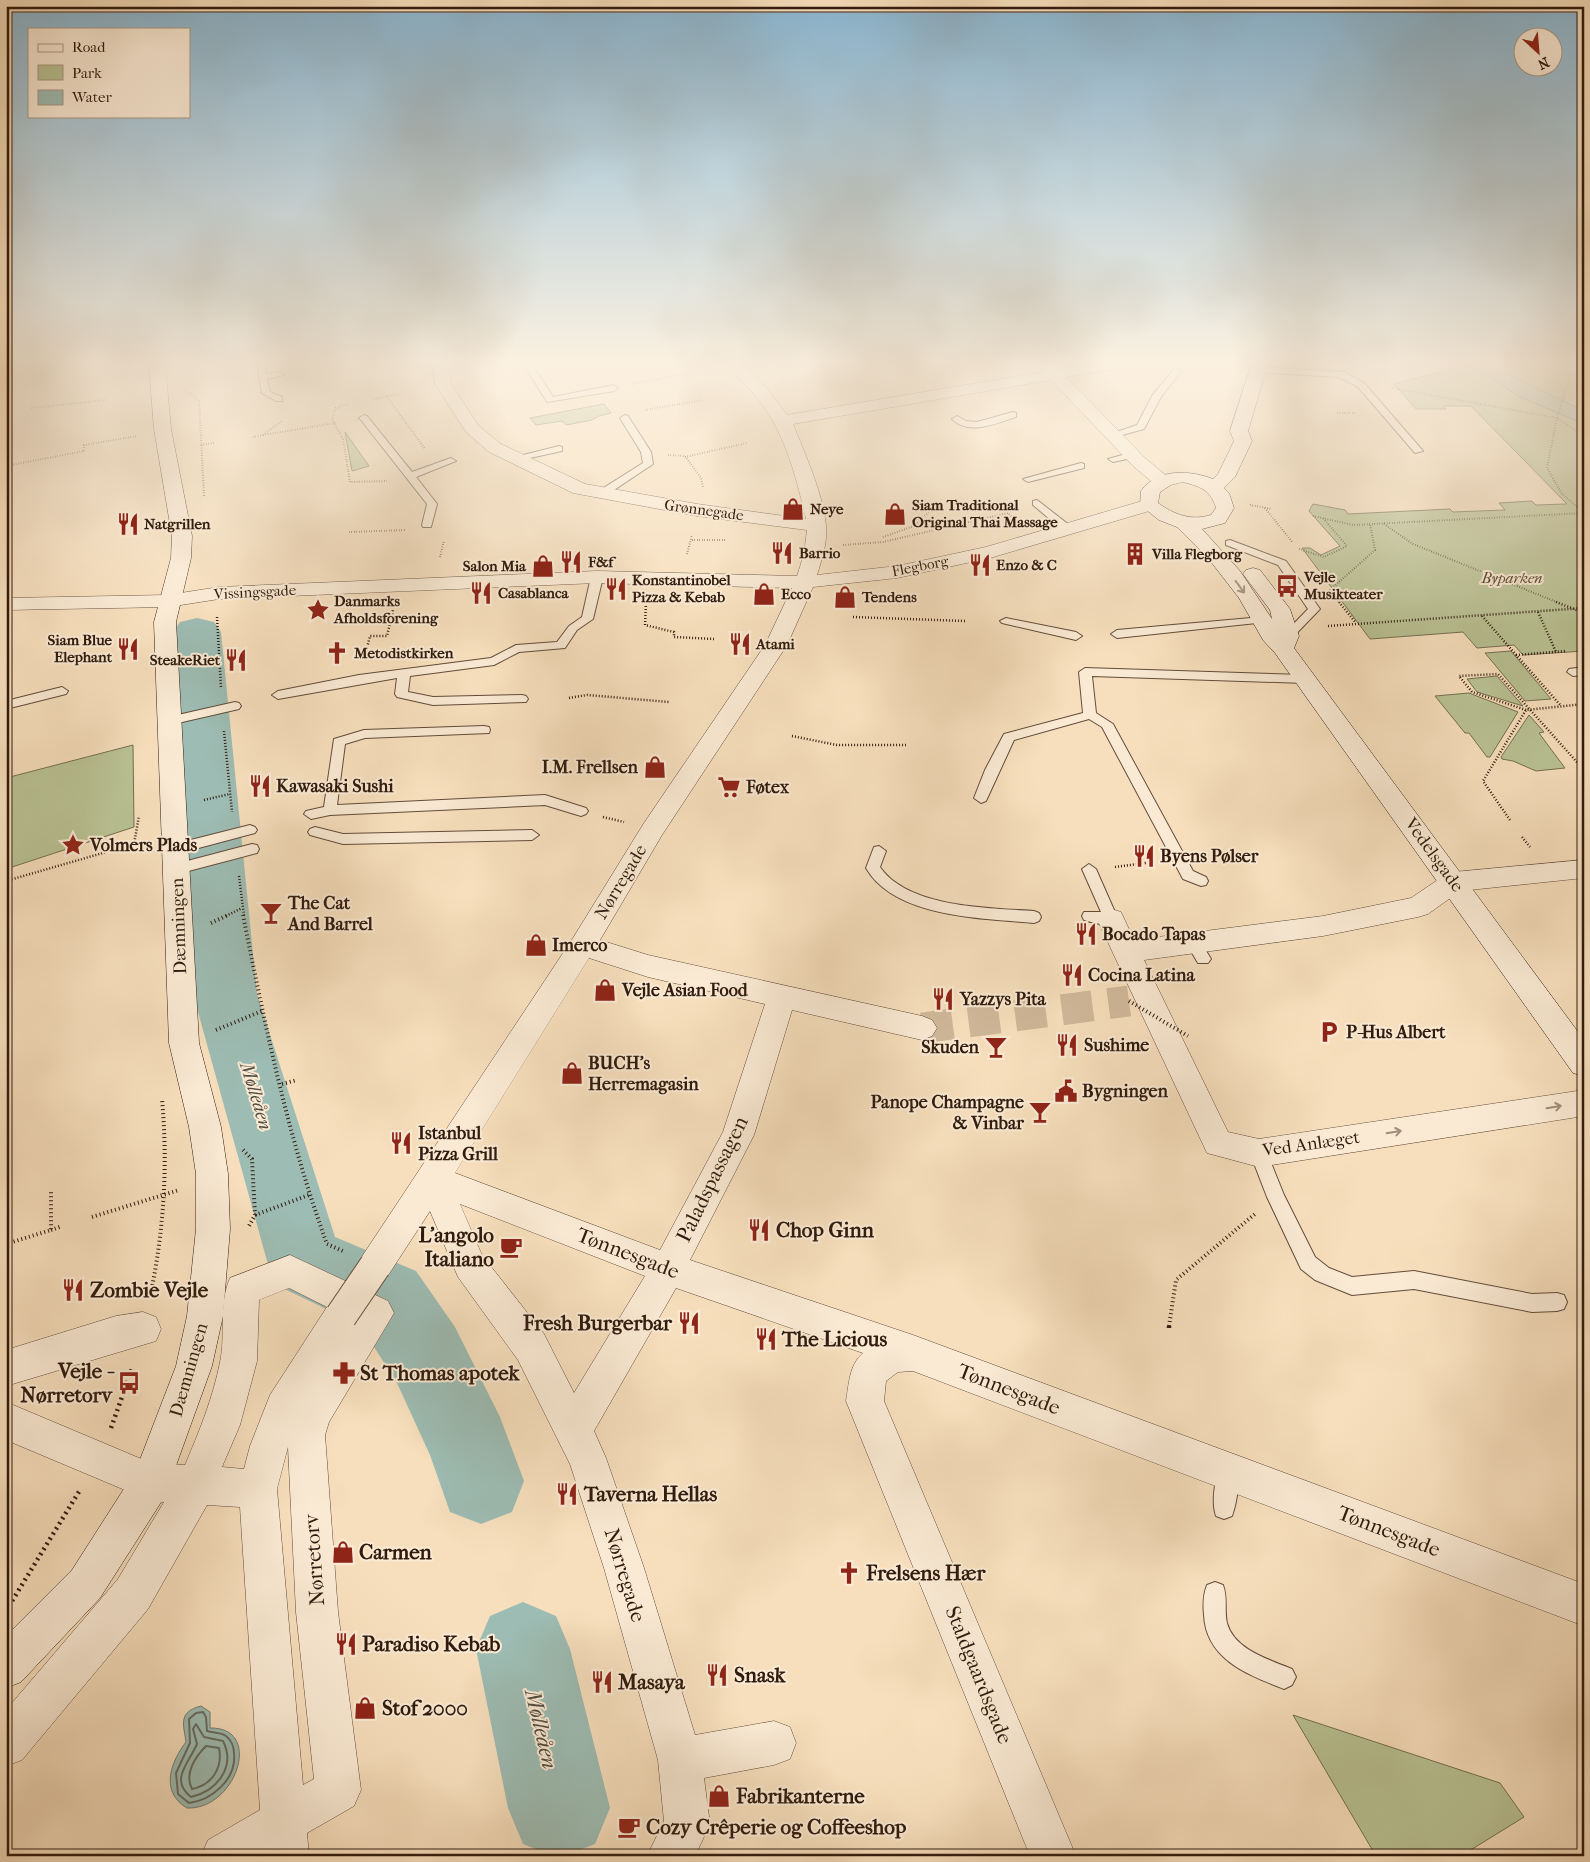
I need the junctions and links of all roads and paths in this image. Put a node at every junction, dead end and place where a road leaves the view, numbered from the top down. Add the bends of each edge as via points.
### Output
1 (84, 450) edge
2 (167, 450) edge
3 (201, 450) edge
4 (345, 450) edge
5 (389, 450) edge
6 (428, 450) edge
7 (493, 450) edge
8 (555, 450) edge
9 (645, 450) edge
10 (716, 450) edge
11 (795, 450) edge
12 (1127, 450) edge
13 (1222, 450) edge
14 (1238, 450) edge
15 (1551, 450) edge
16 (1132, 455) junction
17 (516, 458) junction
18 (1113, 459) dead end
19 (452, 461) dead end
20 (6, 466) edge
21 (440, 466) junction
22 (1080, 466) dead end
23 (409, 476) junction
24 (1192, 478) junction
25 (1028, 479) dead end
26 (1163, 482) junction
27 (1214, 487) junction
28 (703, 488) dead end
29 (601, 494) junction
30 (204, 497) dead end
31 (1037, 503) dead end
32 (1149, 505) junction
33 (1247, 505) dead end
34 (1272, 509) dead end
35 (929, 512) dead end
36 (1584, 512) edge
37 (1313, 516) dead end
38 (1322, 517) junction
39 (1218, 519) junction
40 (1186, 524) junction
41 (1370, 524) junction
42 (1382, 524) junction
43 (427, 525) dead end
44 (818, 526) junction
45 (409, 529) dead end
46 (1069, 530) junction
47 (349, 532) dead end
48 (692, 534) dead end
49 (883, 537) dead end
50 (445, 538) dead end
51 (1036, 540) junction
52 (1230, 543) junction
53 (815, 547) junction
54 (1296, 548) dead end
55 (687, 554) dead end
56 (440, 557) dead end
57 (597, 577) junction
58 (648, 577) junction
59 (804, 582) junction
60 (398, 585) junction
61 (1330, 590) dead end
62 (168, 601) junction
63 (6, 604) edge
64 (1584, 608) edge
65 (1574, 609) junction
66 (217, 612) dead end
67 (1538, 612) junction
68 (1584, 613) edge
69 (1482, 616) junction
70 (853, 618) dead end
71 (1262, 620) junction
72 (965, 621) dead end
73 (1006, 621) dead end
74 (1117, 634) dead end
75 (1076, 636) dead end
76 (1289, 638) junction
77 (714, 639) dead end
78 (1574, 651) dead end
79 (1556, 652) junction
80 (1516, 655) junction
81 (404, 673) junction
82 (359, 679) junction
83 (1305, 679) junction
84 (62, 691) dead end
85 (278, 695) dead end
86 (569, 698) dead end
87 (522, 699) dead end
88 (669, 702) dead end
89 (1584, 704) edge
90 (6, 705) edge
91 (235, 706) dead end
92 (1560, 706) junction
93 (219, 709) junction
94 (1527, 709) junction
95 (1090, 715) junction
96 (180, 718) junction
97 (484, 730) dead end
98 (792, 736) dead end
99 (906, 745) dead end
100 (1584, 770) edge
101 (230, 794) junction
102 (981, 798) dead end
103 (330, 810) junction
104 (581, 811) joint
105 (311, 814) dead end
106 (139, 816) dead end
107 (1510, 820) dead end
108 (653, 829) junction
109 (250, 830) dead end
110 (315, 832) dead end
111 (234, 834) junction
112 (532, 835) dead end
113 (252, 849) dead end
114 (188, 851) junction
115 (879, 851) dead end
116 (237, 853) junction
117 (1179, 859) junction
118 (1584, 869) edge
119 (1090, 870) joint
120 (6, 881) edge
121 (1201, 881) dead end
122 (1454, 882) junction
123 (242, 908) junction
124 (1034, 917) dead end
125 (1100, 918) joint
126 (204, 926) dead end
127 (583, 945) junction
128 (1126, 952) junction
129 (782, 995) junction
130 (1130, 1001) tunnel mouth
131 (262, 1011) junction
132 (922, 1028) tunnel mouth
133 (214, 1030) dead end
134 (1188, 1036) dead end
135 (1584, 1064) edge
136 (297, 1080) dead end
137 (282, 1084) junction
138 (160, 1090) dead end
139 (1584, 1103) edge
140 (240, 1141) dead end
141 (1259, 1153) junction
142 (433, 1179) junction
143 (212, 1181) junction
144 (51, 1191) dead end
145 (164, 1195) junction
146 (309, 1195) junction
147 (1276, 1197) junction
148 (256, 1215) junction
149 (92, 1217) dead end
150 (62, 1226) dead end
151 (51, 1230) junction
152 (6, 1244) edge
153 (374, 1266) junction
154 (668, 1269) junction
155 (248, 1288) junction
156 (1557, 1302) dead end
157 (1169, 1328) dead end
158 (143, 1329) junction
159 (913, 1353) junction
160 (6, 1368) edge
161 (6, 1420) edge
162 (573, 1430) junction
163 (97, 1459) junction
164 (1228, 1471) junction
165 (151, 1482) junction
166 (196, 1484) junction
167 (258, 1489) junction
168 (1224, 1508) dead end
169 (1215, 1593) dead end
170 (1584, 1605) edge
171 (6, 1609) edge
172 (6, 1667) edge
173 (1284, 1677) dead end
174 (774, 1743) dead end
175 (6, 1744) edge
176 (680, 1760) junction
177 (285, 1839) edge
178 (224, 1856) edge
179 (670, 1856) edge
180 (1053, 1856) edge

1 - 20 path
2 - 62 street, Dæmningen via 182,536 182,554
3 - 30 path
4 - 23 path via 350,482 393,481
5 - 23 lane
6 - 21 path
7 - 17 street, Grønnegade
8 - 17 lane
9 - 29 lane via 648,464
10 - 28 path via 685,457 701,478
11 - 44 street
12 - 16 street
13 - 24 street via 1217,461
14 - 27 street via 1226,477
15 - 36 path via 1547,468 1562,494
16 - 18 lane
16 - 26 street
17 - 29 street, Grønnegade via 580,489
19 - 21 lane
21 - 23 lane
22 - 25 lane
23 - 43 lane via 432,504
24 - 26 street via 1171,478
24 - 27 street
26 - 32 street via 1150,491
27 - 39 street via 1225,502
29 - 44 street, Grønnegade
31 - 46 lane
32 - 40 street via 1162,515
32 - 46 street, Flegborg
33 - 34 path
35 - 49 path via 914,526
36 - 42 path
37 - 38 path
38 - 41 path via 1353,525
38 - 54 path via 1347,546 1324,556
39 - 40 street
39 - 52 street, Vedelsgade
40 -> 71 street, Vedelsgade via 1221,560
41 - 42 path
41 - 61 path via 1375,550
42 - 65 path via 1412,544
44 - 53 street, Nørregade
45 - 47 path
46 - 51 street, Flegborg
48 - 55 path
50 - 56 path
51 - 53 path via 1008,513 872,544
51 - 59 street, Flegborg via 897,572
52 - 76 street, Vedelsgade via 1280,609
52 - 76 lane via 1282,563 1314,609
53 - 59 street, Nørregade
57 - 58 street, Vissingsgade
57 - 60 street, Vissingsgade via 461,586
57 - 81 lane via 588,619 573,628 561,645 516,649 494,661
58 - 59 street, Vissingsgade
58 - 77 path via 644,625 674,632 674,638
59 - 108 street, Nørregade via 776,645
60 - 62 street, Vissingsgade via 219,593
60 - 82 path via 387,636 370,636
62 - 63 street, Vissingsgade
62 - 96 street, Dæmningen via 165,622
64 - 65 path
65 - 67 path
65 - 68 path
66 - 93 path
67 - 69 path
67 - 79 path
69 - 76 path
69 - 80 path
70 - 72 path
71 - 74 lane
71 - 76 street, Vedelsgade via 1272,640
73 - 75 lane
76 - 83 street, Vedelsgade
78 - 79 path
79 - 80 path
80 - 92 path
81 - 82 lane
81 - 87 lane via 401,694 433,702
82 - 85 lane
83 - 95 lane via 1086,672
83 - 122 street, Vedelsgade
84 - 90 lane
86 - 88 path via 587,695
89 - 92 path
91 - 93 lane
92 - 94 path
93 - 96 lane
93 - 101 path
94 - 94 path via 1498,674 1459,676 1472,692
94 - 100 path
94 - 107 path via 1483,781
95 - 102 lane via 1009,738
95 - 117 lane via 1107,724
96 - 114 street, Dæmningen
97 - 103 lane via 364,734 339,742
98 - 99 path via 837,745
101 - 111 path
101 - 114 path via 194,803
103 - 104 lane via 545,800
103 - 105 lane
104 - 108 path
106 - 120 path via 134,844
108 - 127 street, Nørregade
109 - 111 lane
110 - 112 lane via 343,839
111 - 114 lane
113 - 116 lane
114 - 116 lane via 204,862
114 - 143 street, Dæmningen via 184,1043 205,1127
115 - 124 lane via 873,868 885,883 904,894 938,906
116 - 123 path
117 - 119 path
117 - 121 lane via 1188,875
118 - 122 street
119 - 125 lane
122 - 128 street via 1418,907 1198,951
122 - 135 street, Vedelsgade
123 - 126 path
123 - 131 path
125 - 128 street, Ved Anlæget
127 - 129 street via 648,966
127 - 142 street, Nørregade
128 - 141 street, Ved Anlæget via 1218,1143
129 - 132 street
129 - 154 street, Paladspassagen via 738,1135
130 - 134 path, bridge
131 - 133 path
131 - 137 path
136 - 137 path
137 - 146 path
138 - 145 path via 166,1135
141 -> 139 street, Ved Anlæget
140 - 148 path via 242,1149 252,1159
141 - 147 lane
142 - 153 street, Nørregade
142 - 154 street, Tønnesgade
142 - 162 street, Nørregade via 470,1266 531,1346
143 - 145 path
143 - 165 street, Dæmningen via 213,1229 205,1316 194,1366
144 - 151 path
145 - 149 path
145 - 158 path via 159,1244
146 - 148 path
146 - 153 path via 327,1244
147 - 156 lane via 1308,1263 1337,1281 1352,1286 1414,1280 1532,1303
147 - 157 path via 1176,1280
148 - 155 path via 245,1233
150 - 151 path
151 - 152 path
153 - 167 street, bridge via 283,1408
154 - 159 street, Tønnesgade
154 - 162 street, Paladspassagen
155 - 166 street via 242,1290 239,1361 221,1425
155 - 177 street, Nørretorv via 290,1272 376,1313 313,1413 306,1435 317,1612 338,1790
158 - 160 street via 116,1334
158 - 163 path via 114,1420
159 - 164 street, Tønnesgade
159 - 180 street, Staldgaardsgade via 889,1356 869,1372 866,1401
161 - 163 street
162 - 176 street, Nørregade via 587,1458 624,1568
163 - 165 street
163 - 171 path via 69,1511
164 - 168 lane
164 - 170 street, Tønnesgade
165 - 166 street
165 - 172 street via 86,1584
166 - 167 street
166 - 175 street via 133,1594
167 - 177 street
169 - 173 lane via 1215,1622 1220,1637 1250,1665
174 - 176 street
176 - 179 street, Nørregade via 686,1824
177 - 178 street, Nørretorv

